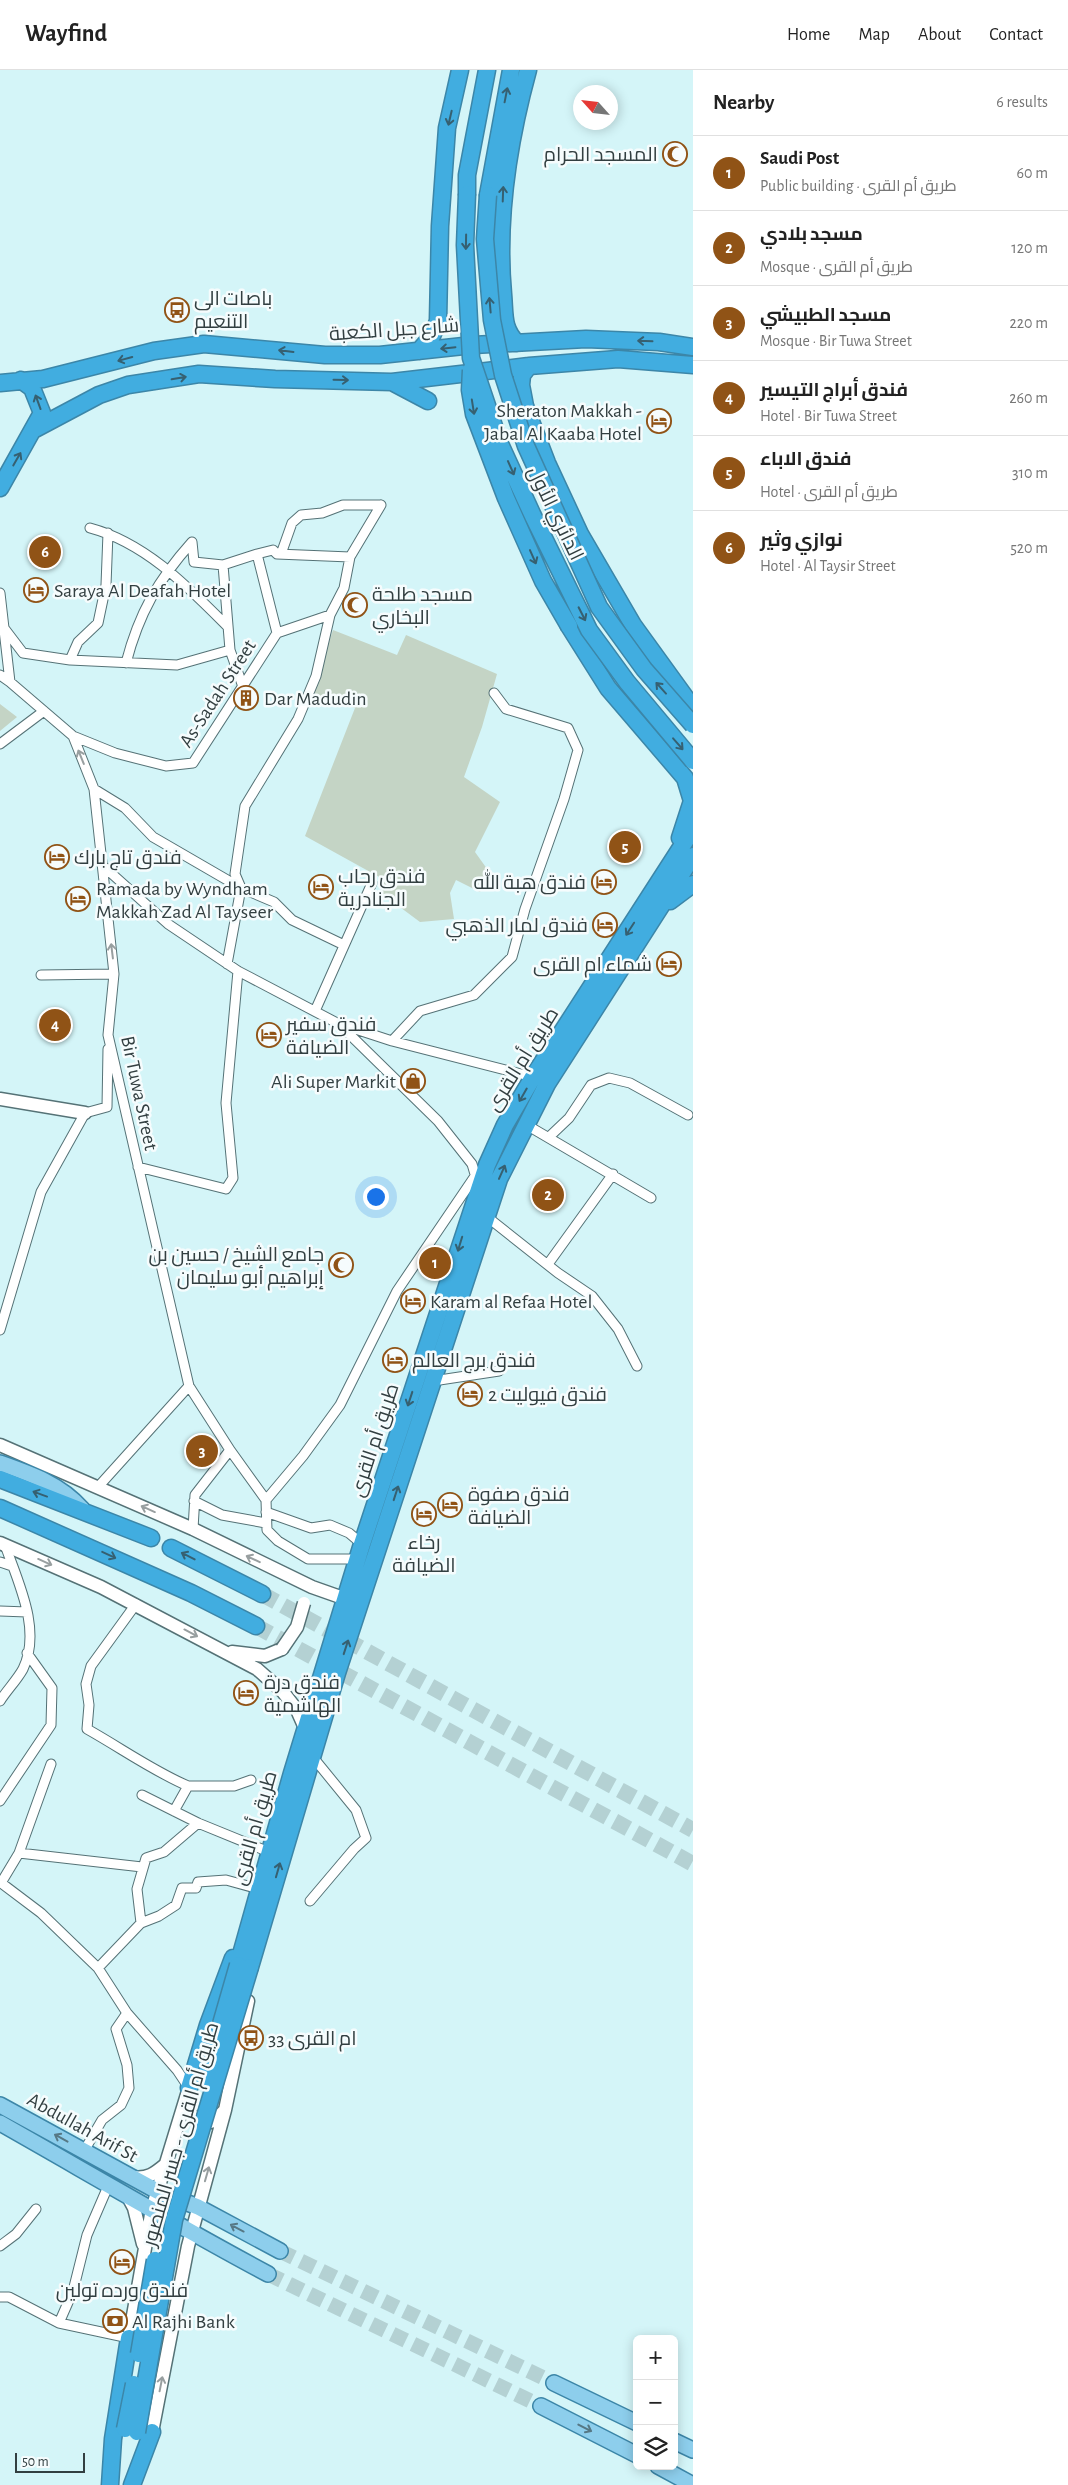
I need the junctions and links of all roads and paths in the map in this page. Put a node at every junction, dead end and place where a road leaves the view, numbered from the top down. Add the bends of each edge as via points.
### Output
1 (460, 70) edge
2 (487, 70) edge
3 (512, 70) edge
4 (528, 70) edge
5 (517, 343) junction
6 (693, 347) edge
7 (419, 351) junction
8 (471, 358) junction
9 (693, 365) edge
10 (530, 366) junction
11 (20, 380) junction
12 (392, 382) junction
13 (0, 383) edge
14 (428, 401) dead end
15 (35, 429) junction
16 (0, 488) edge
17 (90, 528) dead end
18 (108, 533) junction
19 (257, 554) junction
20 (281, 554) junction
21 (350, 557) junction
22 (223, 565) junction
23 (168, 569) junction
24 (0, 593) edge
25 (330, 615) junction
26 (228, 627) junction
27 (4, 628) junction
28 (277, 634) junction
29 (230, 650) junction
30 (70, 660) junction
31 (126, 663) junction
32 (0, 675) edge
33 (10, 682) junction
34 (242, 684) junction
35 (494, 693) dead end
36 (693, 708) edge
37 (44, 710) junction
38 (693, 725) edge
39 (73, 736) junction
40 (0, 744) edge
41 (693, 761) edge
42 (94, 789) junction
43 (693, 829) edge
44 (693, 856) edge
45 (102, 865) junction
46 (372, 883) dead end
47 (693, 884) edge
48 (241, 888) junction
49 (652, 908) junction
50 (344, 945) junction
51 (227, 964) junction
52 (238, 971) junction
53 (114, 974) junction
54 (41, 975) dead end
55 (315, 1011) junction
56 (338, 1023) junction
57 (108, 1035) junction
58 (392, 1041) junction
59 (533, 1077) junction
60 (0, 1099) edge
61 (85, 1113) junction
62 (688, 1115) dead end
63 (525, 1124) junction
64 (549, 1137) junction
65 (138, 1167) junction
66 (613, 1174) junction
67 (477, 1182) junction
68 (651, 1198) dead end
69 (486, 1216) junction
70 (548, 1264) junction
71 (0, 1330) edge
72 (637, 1366) dead end
73 (499, 1371) dead end
74 (432, 1381) junction
75 (189, 1386) junction
76 (1, 1444) edge
77 (230, 1450) junction
78 (0, 1463) edge
79 (0, 1479) edge
80 (98, 1487) junction
81 (266, 1500) junction
82 (194, 1501) junction
83 (0, 1508) edge
84 (82, 1509) junction
85 (266, 1512) junction
86 (266, 1523) junction
87 (193, 1529) junction
88 (151, 1538) dead end
89 (2, 1544) edge
90 (172, 1548) dead end
91 (360, 1551) junction
92 (0, 1562) edge
93 (12, 1566) junction
94 (283, 1573) junction
95 (262, 1594) tunnel mouth
96 (346, 1599) junction
97 (136, 1604) junction
98 (0, 1611) edge
99 (27, 1612) junction
100 (256, 1626) tunnel mouth
101 (225, 1651) junction
102 (27, 1653) junction
103 (0, 1701) edge
104 (305, 1728) junction
105 (312, 1756) junction
106 (51, 1764) dead end
107 (251, 1780) dead end
108 (188, 1786) junction
109 (142, 1795) dead end
110 (0, 1801) edge
111 (174, 1811) junction
112 (198, 1823) junction
113 (269, 1852) junction
114 (19, 1853) junction
115 (142, 1867) junction
116 (1, 1883) edge
117 (263, 1893) junction
118 (310, 1901) dead end
119 (141, 1923) junction
120 (244, 1966) joint
121 (98, 1968) junction
122 (248, 2001) joint
123 (127, 2012) junction
124 (187, 2095) junction
125 (0, 2105) edge
126 (225, 2110) junction
127 (0, 2123) edge
128 (84, 2151) junction
129 (166, 2164) junction
130 (132, 2177) junction
131 (109, 2184) junction
132 (157, 2191) junction
133 (127, 2195) junction
134 (198, 2207) junction
135 (36, 2209) dead end
136 (152, 2209) junction
137 (191, 2234) junction
138 (0, 2246) edge
139 (280, 2251) tunnel mouth
140 (145, 2254) junction
141 (268, 2274) tunnel mouth
142 (141, 2277) junction
143 (179, 2289) junction
144 (0, 2296) edge
145 (59, 2323) junction
146 (129, 2338) junction
147 (554, 2384) tunnel mouth
148 (541, 2406) tunnel mouth
149 (633, 2421) edge
150 (138, 2431) junction
151 (678, 2443) edge
152 (693, 2450) edge
153 (633, 2454) edge
154 (665, 2470) edge
155 (111, 2485) edge
156 (132, 2485) edge
157 (693, 2485) edge

1 -> 7 highway via 447,128 438,321 432,336
2 -> 8 highway, الدائري الأول, bridge via 467,175 465,246
38 -> 3 highway, الدائري الأول, bridge via 644,669 599,607 526,446 503,375 492,320 485,239 488,195
5 -> 4 highway via 506,332 500,264 502,210 517,111
6 -> 5 highway, شارع جبل الكعبة via 586,339
5 -> 7 highway, شارع جبل الكعبة
7 -> 11 highway, شارع جبل الكعبة via 325,356 204,344 154,351 43,378
8 -> 41 highway, الدائري الأول, bridge via 500,444 589,630 627,682
8 -> 49 highway, bridge via 470,390 474,414 506,498 544,581 608,688 685,778 692,801 685,829
9 - 10 highway via 618,359
10 - 12 highway
10 - 36 highway via 522,375 520,385 525,406 580,534 633,625
11 - 13 highway, شارع جبل الكعبة
15 -> 11 highway via 42,413 32,388
12 - 14 highway
15 -> 12 highway via 99,395 128,385 199,374
16 -> 15 highway
17 - 18 street
18 - 23 street
18 - 30 street via 106,585 98,623 78,642
19 - 20 street via 273,550
19 - 22 street
19 - 28 street
20 - 21 street
20 - 21 street via 292,523 301,515 322,513 343,505 381,505
21 - 25 street via 344,588
22 - 23 street via 194,562 192,542
22 - 26 street
23 - 26 street
23 - 31 street via 146,606
24 - 27 street
25 - 28 street, As-Sadah Street
25 - 48 street via 316,676 298,719 245,806 235,874
26 - 29 street
27 - 30 street via 22,653
27 - 33 street
28 - 34 street, As-Sadah Street
29 - 31 street via 177,666
29 - 34 street
30 - 31 street
32 - 33 street, Bir Tuwa Street
33 - 37 street, Bir Tuwa Street
34 - 39 street, As-Sadah Street via 193,763 166,766 115,753
35 - 58 street via 506,709 568,728 578,750 564,799 512,956 474,995 420,1011
37 - 39 street, Bir Tuwa Street
37 - 40 street
42 -> 39 street, Bir Tuwa Street
42 - 45 street, Bir Tuwa Street
42 - 48 street via 125,808 153,837
43 - 49 highway, طريق أم القرى
44 - 49 highway, طريق أم القرى
45 - 51 street via 168,924
53 -> 45 street, Bir Tuwa Street
46 - 50 street
47 - 49 highway
48 - 50 street via 274,902 292,920
48 - 51 street
49 -> 59 highway, طريق أم القرى
49 - 63 highway, طريق أم القرى
50 - 55 street
51 - 52 street
52 - 55 street
52 - 65 street via 226,1103 233,1178 226,1189
53 - 54 street
53 - 57 street, Bir Tuwa Street
55 - 56 street
56 - 58 street
56 - 67 street via 438,1121 472,1164
57 - 61 street via 107,1107
57 - 65 street, Bir Tuwa Street
58 - 59 street
59 -> 67 highway, طريق أم القرى
60 - 61 street
61 - 71 street via 41,1192
62 - 64 street via 630,1082 609,1078 591,1086 569,1118
63 - 64 street
69 -> 63 highway, طريق أم القرى
64 - 66 street
65 - 75 street, Bir Tuwa Street
66 - 68 street
66 - 70 street
67 - 69 highway
67 - 81 street via 397,1291 340,1405
67 -> 91 highway, طريق أم القرى
69 - 70 street
69 - 74 highway, طريق أم القرى
70 - 72 street via 592,1296 618,1329
73 - 74 street
105 -> 74 highway, طريق أم القرى
75 - 77 street, Bir Tuwa Street
75 - 80 street
76 - 80 street
77 - 81 street, Bir Tuwa Street
77 - 82 street via 195,1495
78 - 84 main road via 44,1479 71,1497
84 -> 79 highway
87 -> 80 street
81 - 85 street
82 - 86 street via 222,1514
82 - 87 street
83 -> 100 highway via 191,1593
84 - 88 highway
85 - 86 street
85 - 91 street via 311,1528 330,1525 349,1533
86 - 91 street via 267,1530 278,1542 308,1559
94 -> 87 street
89 - 93 street
89 -> 97 street
95 -> 90 highway
91 - 96 highway, طريق أم القرى
92 - 93 street
93 - 99 street
94 - 96 street
94 - 101 street, bridge via 300,1589 304,1603 297,1627 282,1649 266,1656
96 - 104 highway, طريق أم القرى
97 -> 101 street
97 - 108 street via 92,1666 86,1684 88,1729 164,1776
98 - 99 street
99 - 102 street via 30,1642
101 - 104 street via 257,1669 284,1692
102 - 103 street via 23,1669
102 - 110 street via 52,1688 51,1725
104 - 113 highway, طريق أم القرى
117 -> 105 highway, طريق أم القرى
105 - 118 street via 356,1810 366,1838
106 - 114 street
107 - 108 street via 234,1786
108 - 111 street
109 - 111 street
111 - 112 street
112 - 113 street
112 - 115 street via 164,1852 146,1858
113 - 117 highway, طريق أم القرى
114 - 115 street
114 - 116 street
115 - 119 street via 136,1889
116 - 121 street via 41,1912
117 - 119 street via 226,1880 198,1882 196,1888 182,1888 176,1905
117 - 120 highway, طريق أم القرى
117 - 122 highway
117 - 124 highway via 208,2025
119 - 121 street
120 - 150 highway, طريق أم القرى - جسر المنصور, bridge via 174,2220
121 - 123 street
122 - 126 street
123 - 124 street via 177,2070
123 - 128 street via 116,2029 127,2065 129,2088 121,2105 102,2120
124 - 126 street via 190,2115 207,2123
124 - 129 street
128 -> 125 main road, Abdullah Arif St
134 -> 126 street
127 - 131 main road
128 - 130 main road, Abdullah Arif St
129 - 130 street via 154,2175
129 - 132 street
130 - 132 main road, Abdullah Arif St
131 - 133 main road
131 - 145 street via 87,2234 73,2291
132 - 134 main road, Abdullah Arif St
132 - 136 street
133 - 136 main road
133 - 140 street via 134,2208
134 - 137 street
139 -> 134 main road, Abdullah Arif St
135 - 138 street via 16,2234
136 - 137 main road
136 - 140 street
137 - 141 main road
137 - 143 street
140 - 142 street
142 - 143 street via 161,2273
142 - 146 street
150 -> 143 street
144 - 145 street via 9,2297
145 - 146 street
146 - 155 highway via 113,2439
147 - 149 main road
148 -> 153 main road
150 - 155 highway
150 - 156 highway
151 - 152 main road
154 - 157 main road

